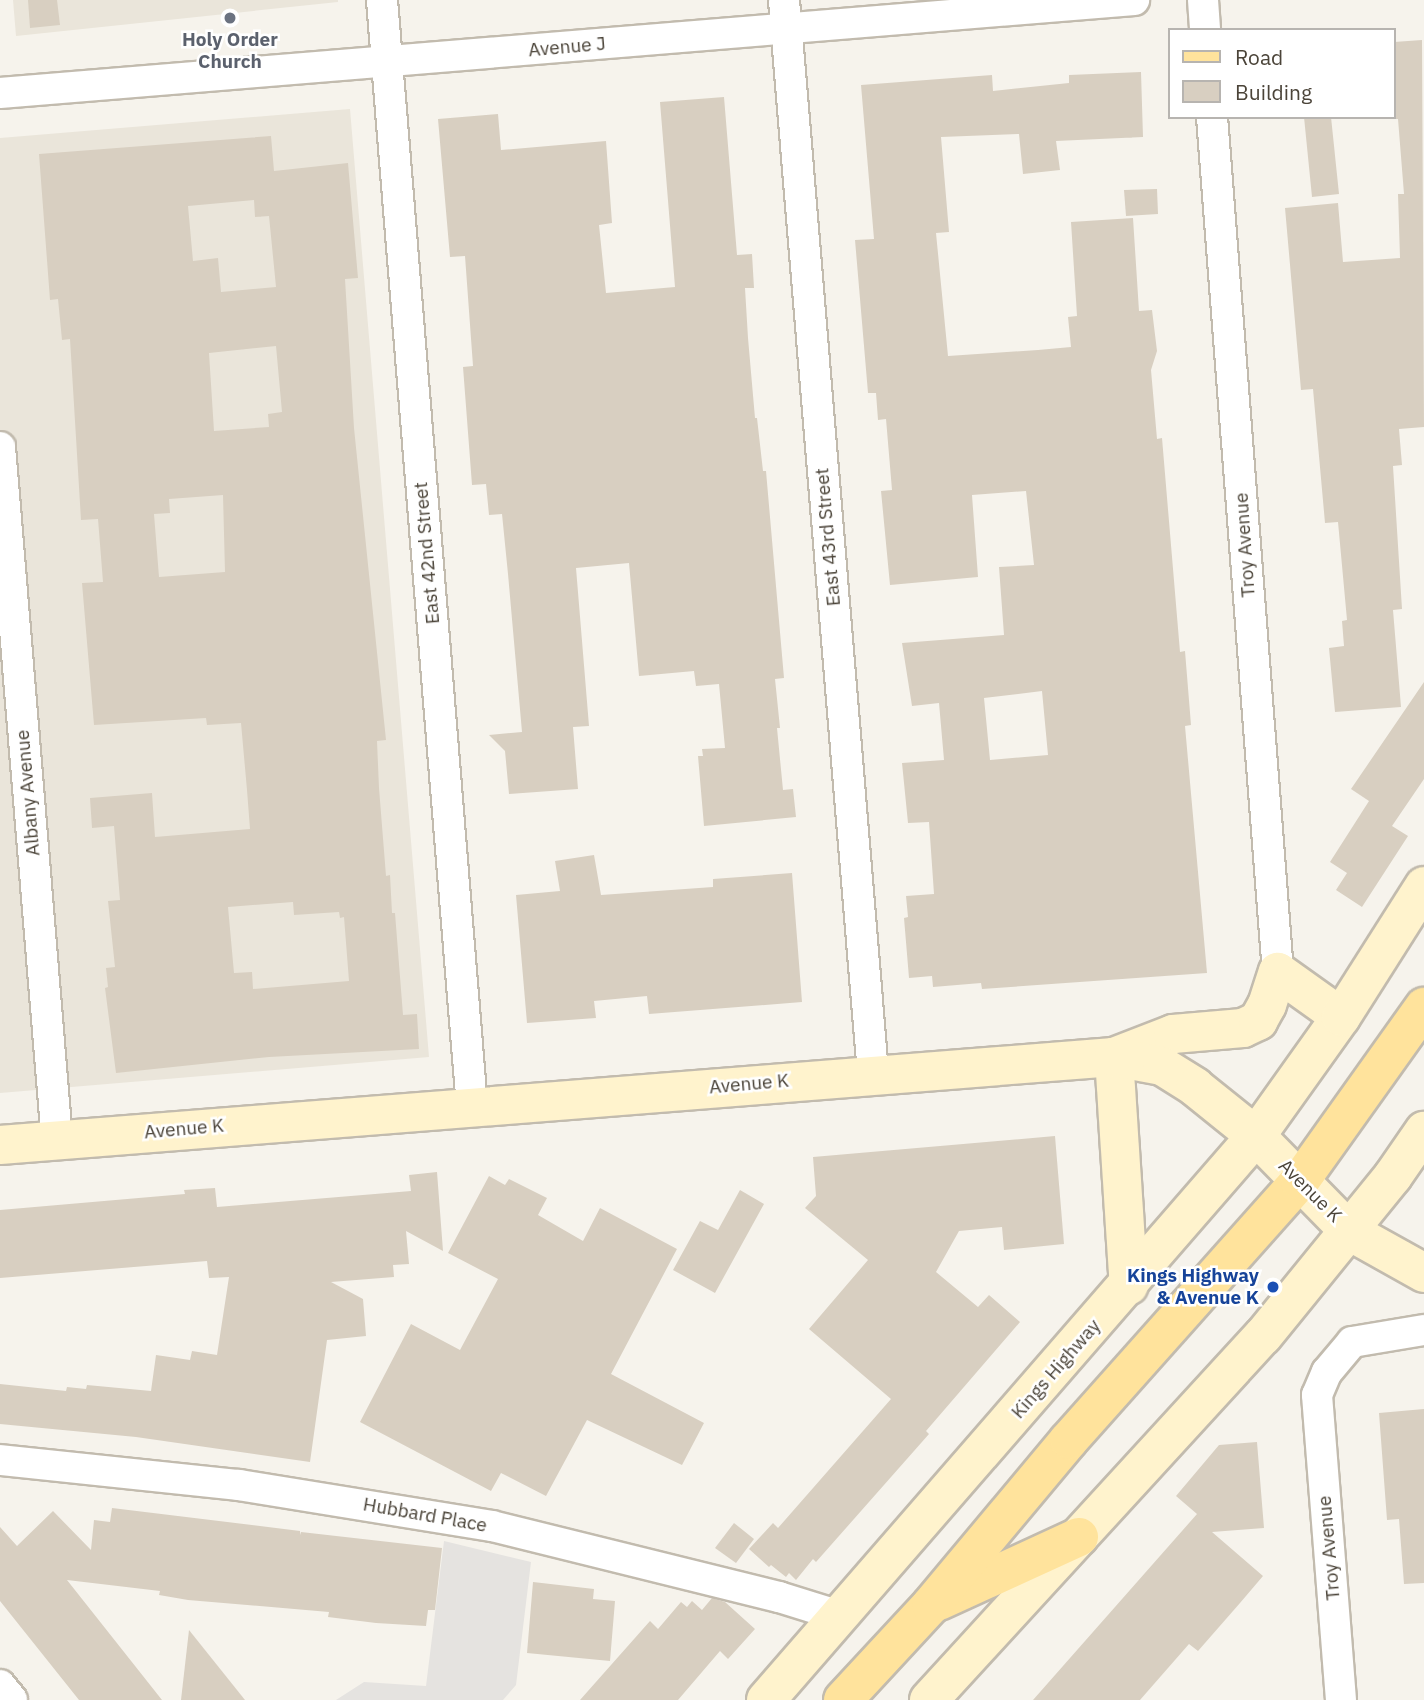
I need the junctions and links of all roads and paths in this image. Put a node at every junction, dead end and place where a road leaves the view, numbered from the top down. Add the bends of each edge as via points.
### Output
1 (382, 0) edge
2 (1134, 0) edge
3 (1203, 0) edge
4 (785, 14) edge
5 (1205, 28) edge
6 (387, 61) junction
7 (0, 93) edge
8 (1212, 119) edge
9 (0, 447) edge
10 (1424, 886) edge
11 (1278, 972) junction
12 (1424, 1007) edge
13 (1341, 1017) junction
14 (1114, 1057) junction
15 (873, 1074) junction
16 (472, 1106) junction
17 (1424, 1131) edge
18 (1256, 1136) junction
19 (57, 1140) junction
20 (0, 1144) edge
21 (1300, 1181) junction
22 (1349, 1231) junction
23 (1424, 1273) edge
24 (1129, 1286) junction
25 (1424, 1330) edge
26 (0, 1460) edge
27 (1079, 1537) junction
28 (931, 1605) junction
29 (841, 1616) junction
30 (0, 1685) edge
31 (12, 1700) edge
32 (766, 1700) edge
33 (843, 1700) edge
34 (929, 1700) edge
35 (1341, 1700) edge

1 - 6 street, East 42nd Street
2 - 4 street, Avenue J
3 - 5 street
4 - 6 street, Avenue J
4 - 15 street, East 43rd Street
6 - 7 street, Avenue J
6 - 16 street, East 42nd Street
8 - 11 street, Troy Avenue
9 - 19 street, Albany Avenue
10 - 13 street, Kings Highway
11 - 13 street
11 - 14 street via 1258,1021 1242,1028 1173,1034
12 - 21 main road
13 - 18 street, Kings Highway
14 - 15 street, Avenue K
14 - 18 street, Avenue K via 1162,1066
14 - 24 street
15 - 16 street, Avenue K
16 - 19 street, Avenue K
17 - 22 street
18 - 21 street, Avenue K
18 - 24 street, Kings Highway
19 - 20 street, Avenue K
21 - 22 street, Avenue K
21 - 28 main road via 1069,1440
22 - 23 street, Avenue K
22 - 27 street via 1263,1336
24 - 29 street, Kings Highway
25 - 35 street, Troy Avenue via 1352,1342 1326,1372 1317,1395
26 - 29 street, Hubbard Place via 239,1485 492,1526
27 - 28 main road
27 - 34 street
28 - 33 main road
29 - 32 street, Kings Highway
30 - 31 street

